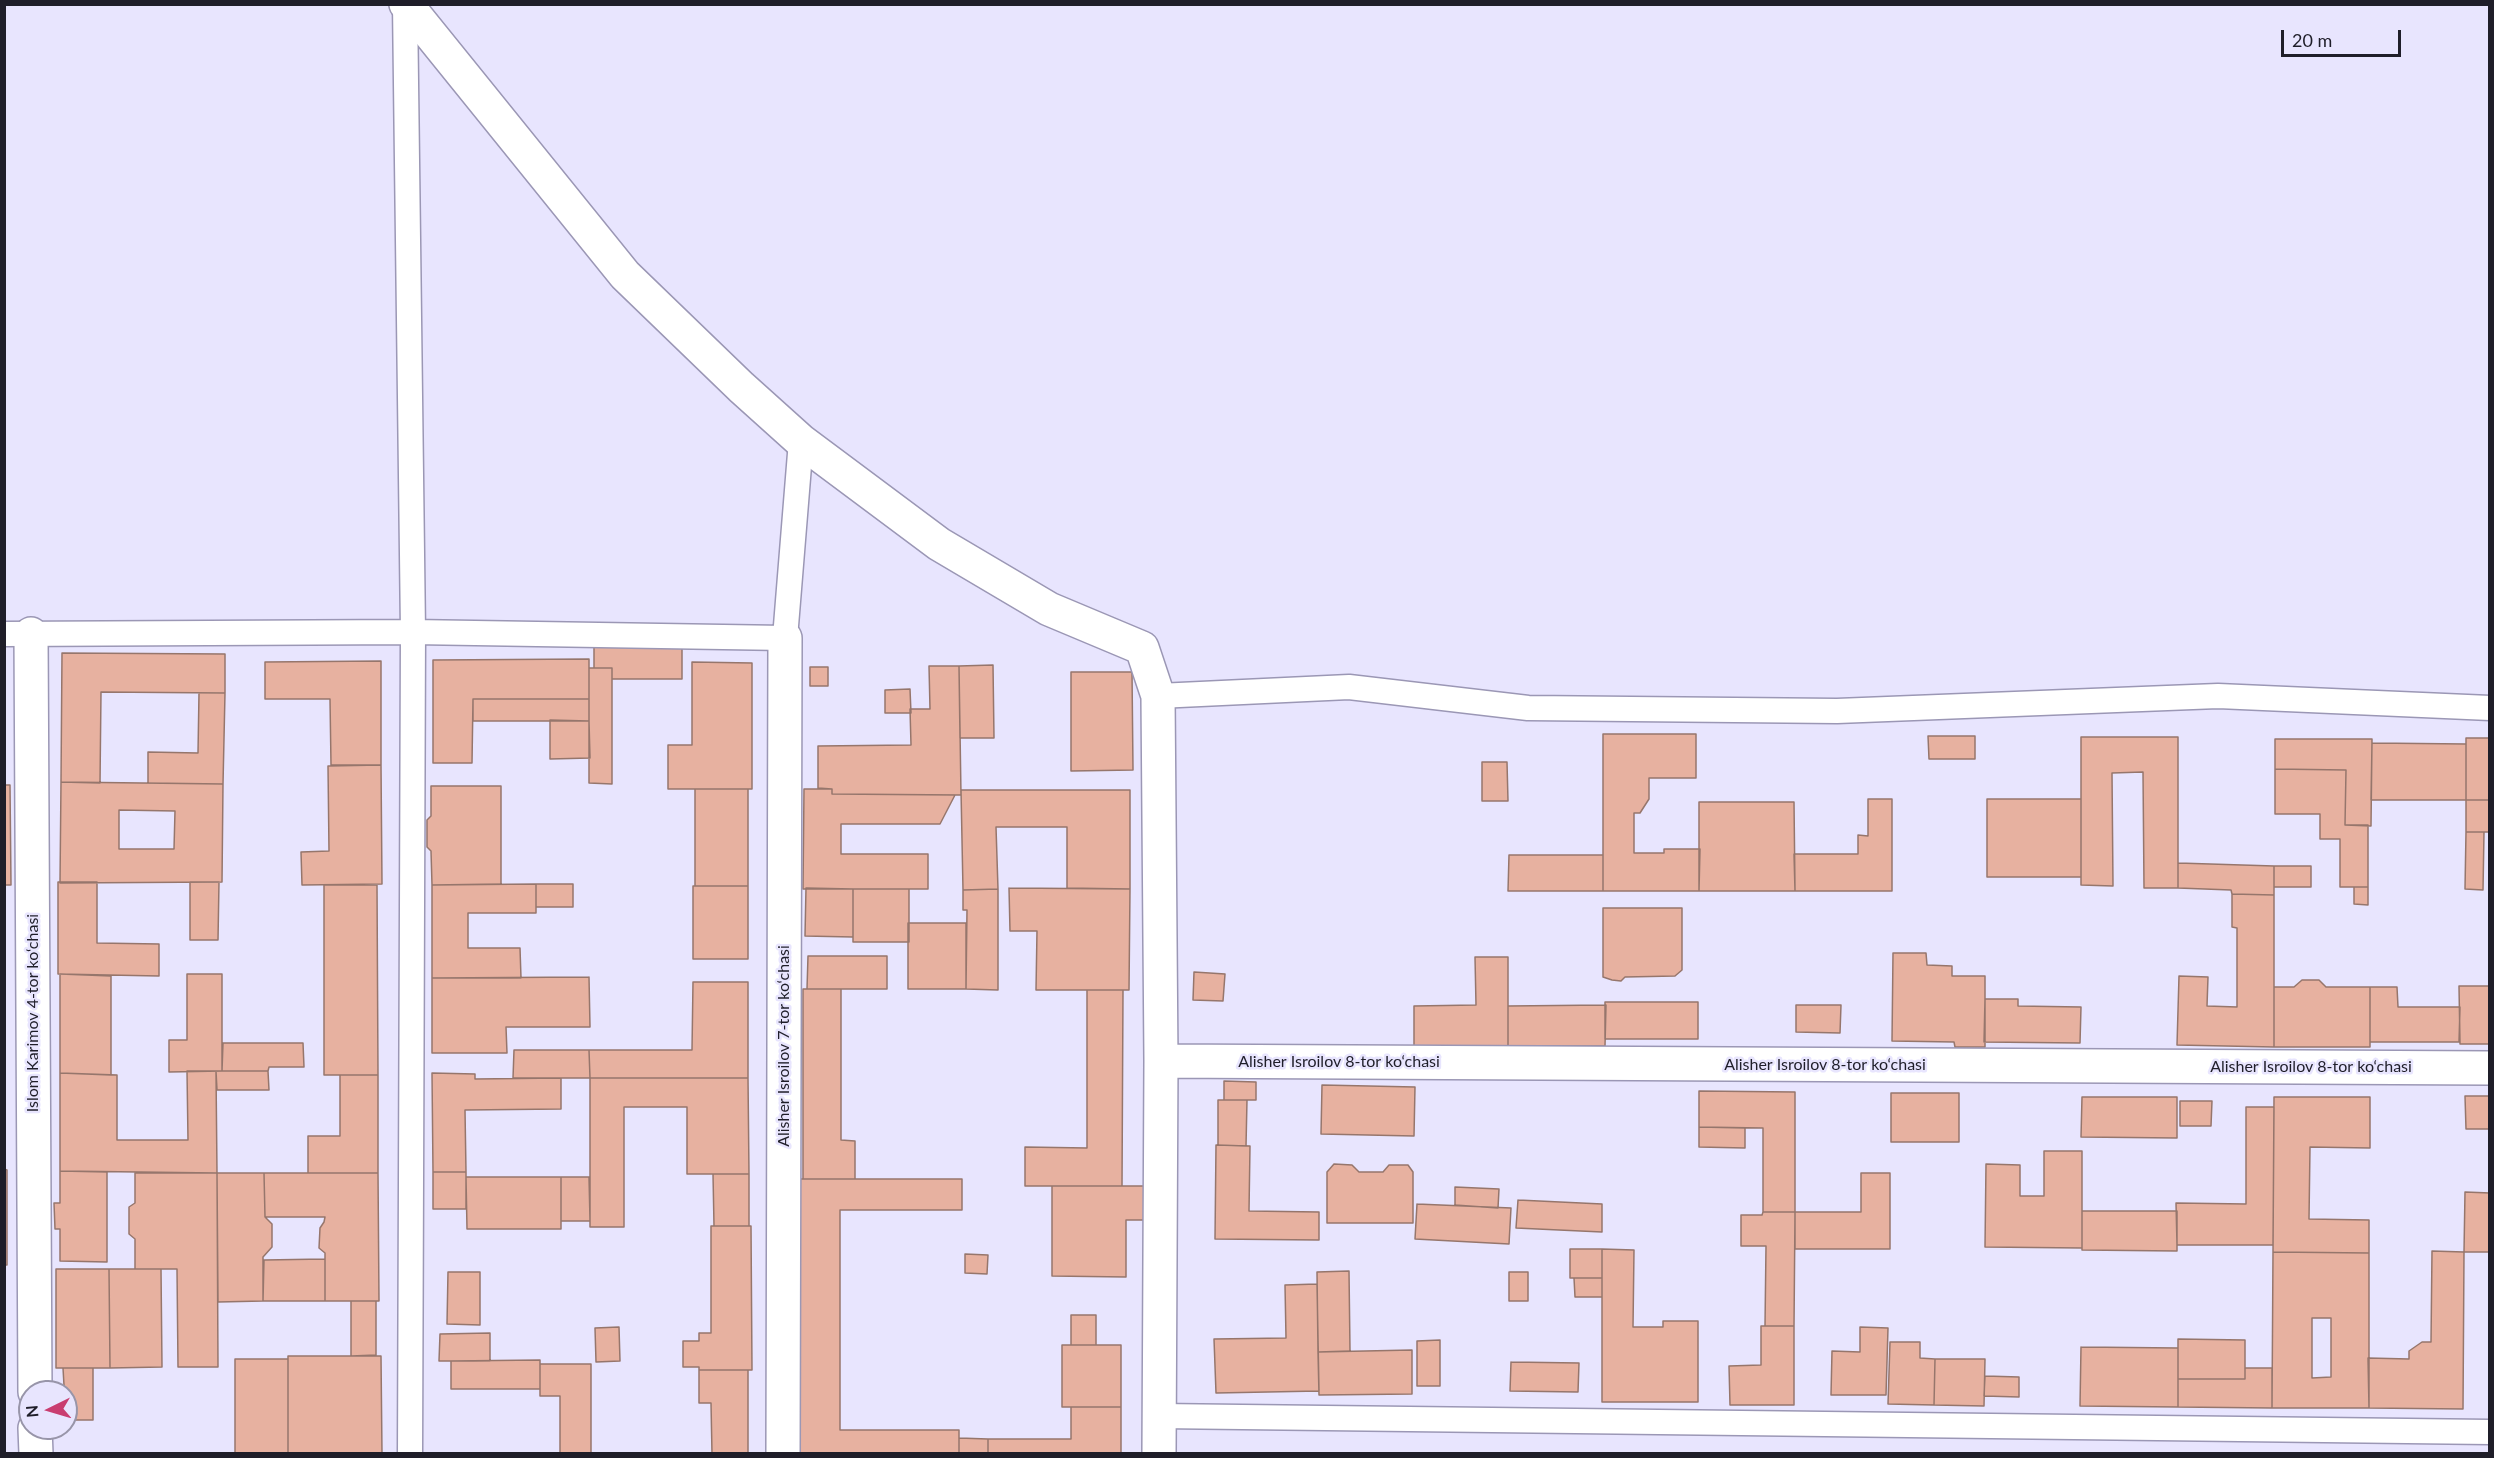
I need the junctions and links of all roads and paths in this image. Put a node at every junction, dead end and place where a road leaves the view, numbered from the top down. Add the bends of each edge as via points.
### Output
1 (406, 4) edge
2 (801, 441) junction
3 (413, 632) junction
4 (18, 634) edge
5 (785, 638) junction
6 (1158, 696) junction
7 (2490, 708) edge
8 (1161, 1061) junction
9 (2490, 1068) edge
10 (35, 1380) edge
11 (1159, 1416) junction
12 (2482, 1440) edge
13 (410, 1454) edge
14 (783, 1454) edge
15 (1160, 1454) edge

1 - 2 street via 625,275
1 - 3 lane
2 - 5 lane
2 - 6 street via 939,544 1049,609 1142,648
3 - 4 lane
3 - 5 lane
3 - 13 lane
4 - 10 street, Islom Karimov 4-tor ko‘chasi
5 - 14 street, Alisher Isroilov 7-tor ko‘chasi
6 - 7 lane via 1349,687 1528,708 1837,711 2218,696
6 - 8 street
8 - 9 street, Alisher Isroilov 8-tor ko‘chasi
8 - 11 street
11 - 12 lane
11 - 15 street

